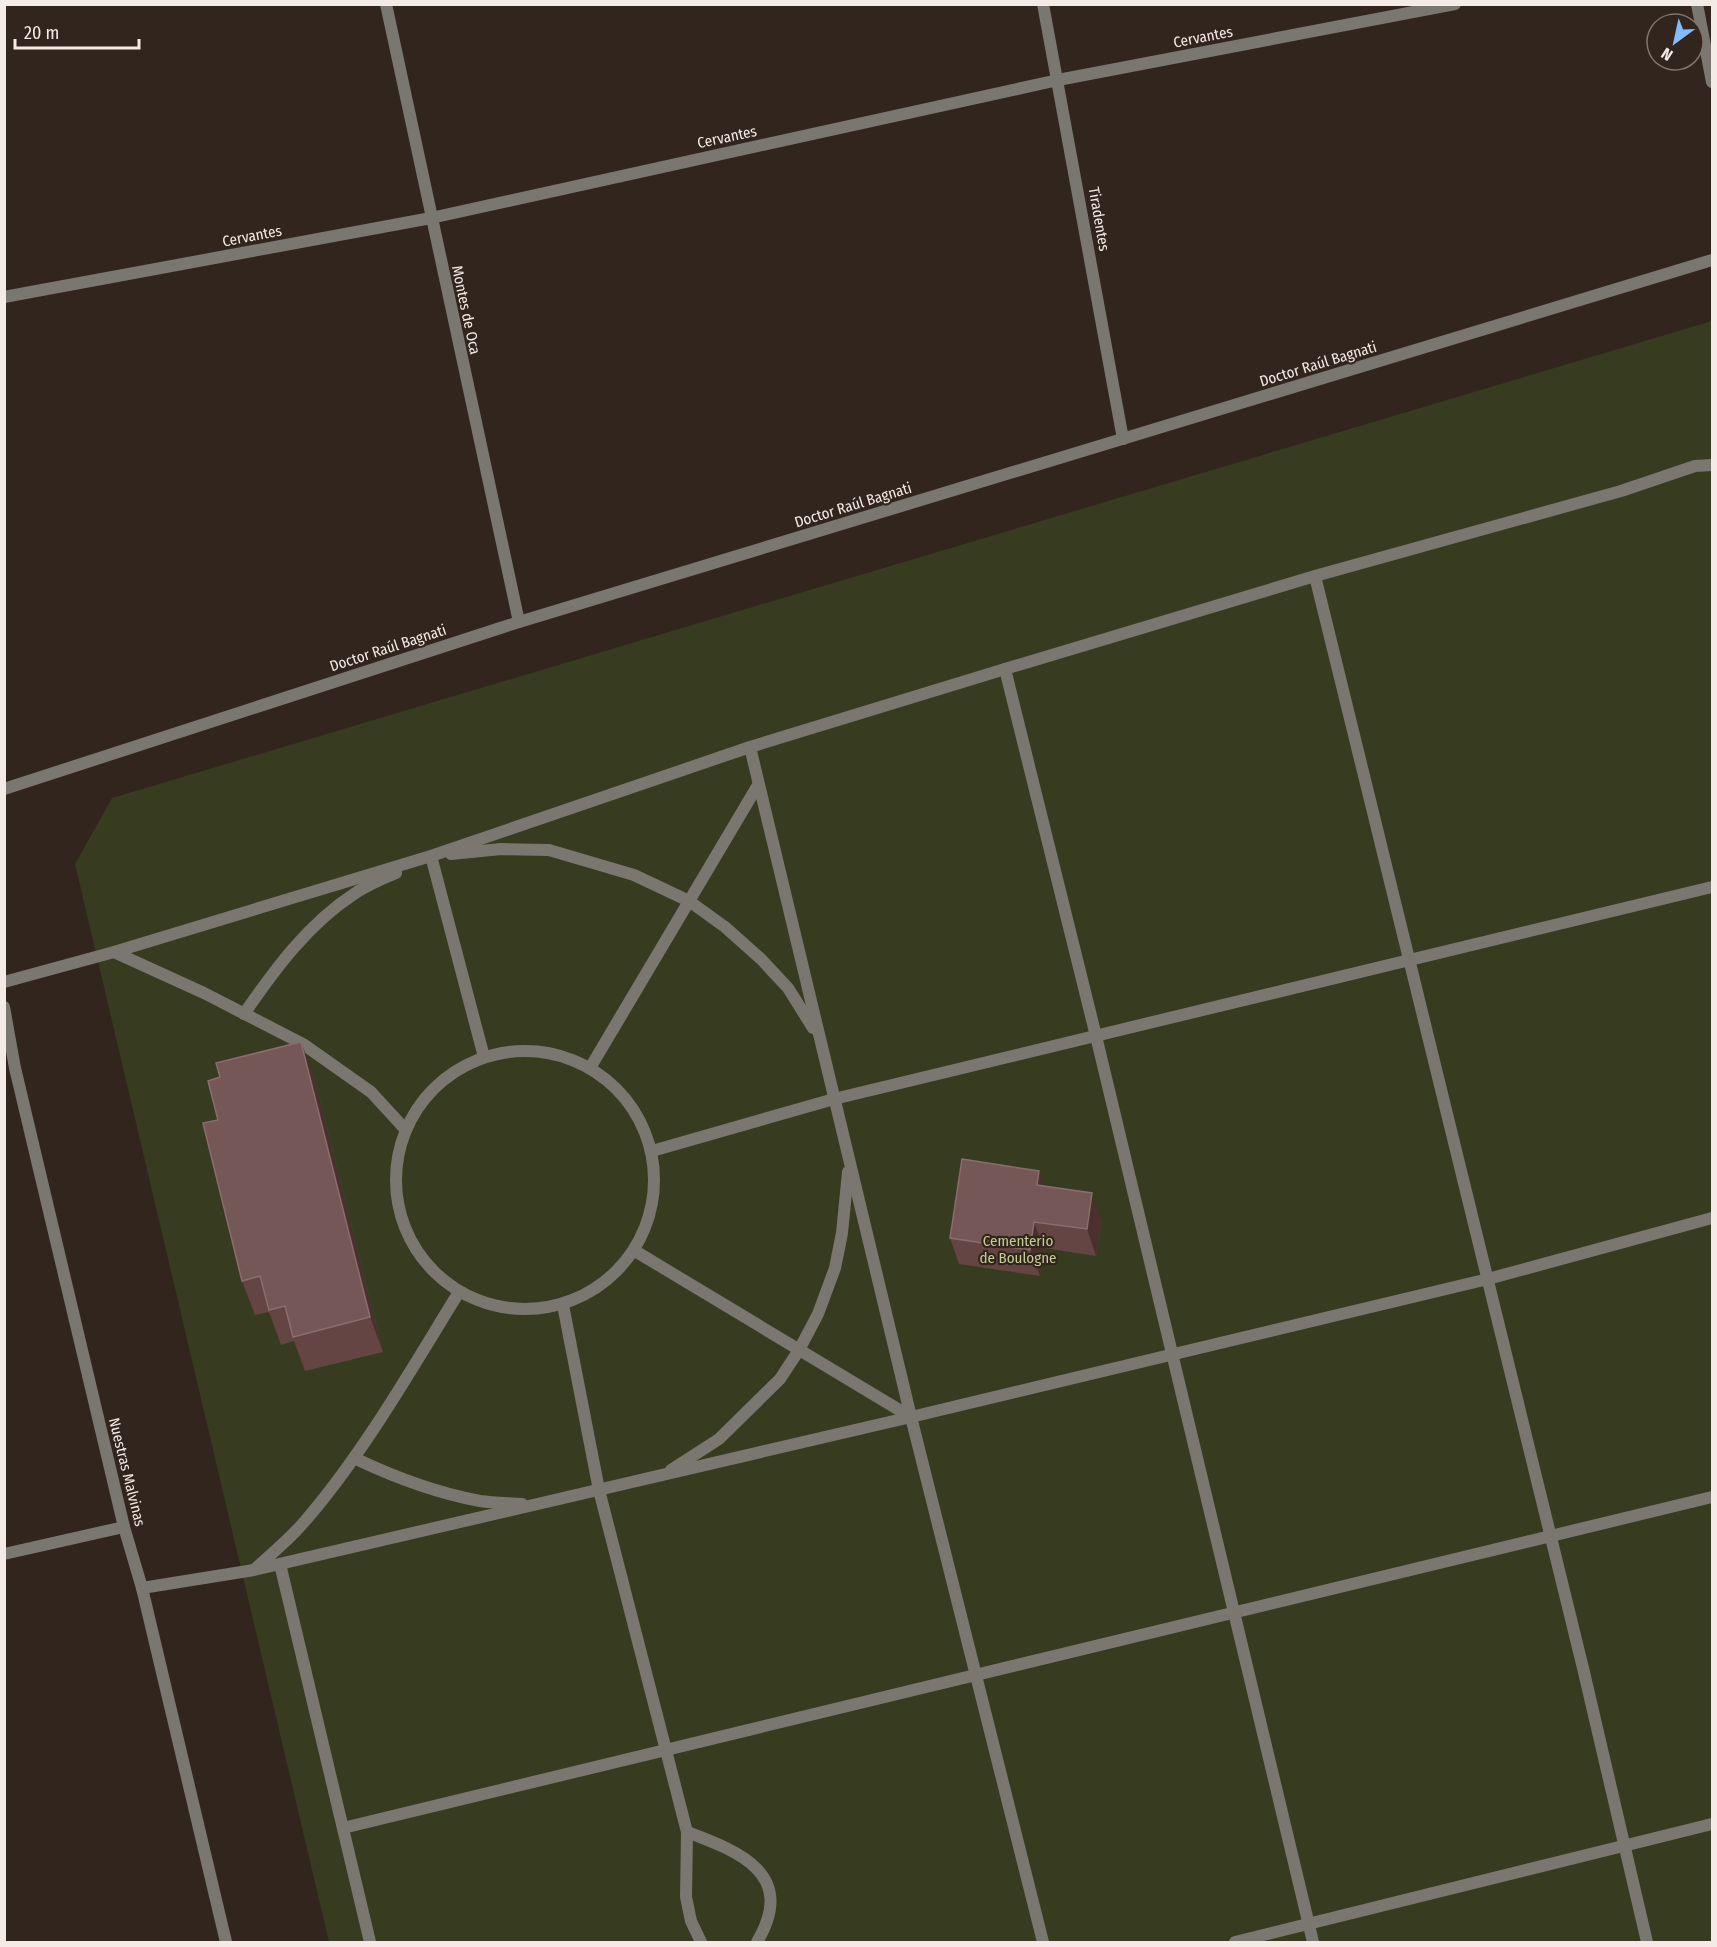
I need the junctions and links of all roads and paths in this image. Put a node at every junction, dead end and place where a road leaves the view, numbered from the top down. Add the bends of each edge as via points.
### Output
1 (386, 4) edge
2 (1043, 4) edge
3 (1455, 4) edge
4 (1697, 4) edge
5 (1058, 80) junction
6 (1713, 82) edge
7 (431, 218) junction
8 (1713, 260) edge
9 (4, 297) edge
10 (1123, 439) junction
11 (1713, 465) edge
12 (1315, 576) junction
13 (519, 621) junction
14 (1005, 669) junction
15 (750, 747) junction
16 (758, 785) junction
17 (4, 789) edge
18 (431, 856) junction
19 (1713, 887) edge
20 (689, 901) junction
21 (114, 952) junction
22 (1409, 960) junction
23 (4, 982) edge
24 (4, 1007) edge
25 (244, 1014) junction
26 (819, 1036) junction
27 (1096, 1036) junction
28 (484, 1058) junction
29 (590, 1068) junction
30 (10, 1069) edge
31 (834, 1099) junction
32 (405, 1129) junction
33 (651, 1151) junction
34 (849, 1161) junction
35 (1713, 1218) edge
36 (635, 1251) junction
37 (1488, 1279) junction
38 (459, 1292) junction
39 (563, 1305) junction
40 (799, 1350) junction
41 (1172, 1355) junction
42 (911, 1418) junction
43 (354, 1458) junction
44 (662, 1475) junction
45 (599, 1490) junction
46 (1713, 1497) edge
47 (536, 1505) junction
48 (124, 1527) junction
49 (1550, 1536) junction
50 (4, 1554) edge
51 (280, 1564) junction
52 (254, 1570) junction
53 (142, 1588) junction
54 (1234, 1612) junction
55 (976, 1675) junction
56 (666, 1750) junction
57 (1713, 1824) edge
58 (343, 1828) junction
59 (687, 1832) junction
60 (1624, 1846) junction
61 (1309, 1924) junction
62 (226, 1942) edge
63 (370, 1942) edge
64 (701, 1942) edge
65 (757, 1942) edge
66 (1042, 1942) edge
67 (1235, 1942) edge
68 (1313, 1942) edge
69 (1647, 1942) edge

1 - 7 street, Montes de Oca
2 - 5 street, Tiradentes
3 - 5 street, Cervantes
4 - 6 street
5 - 7 street, Cervantes
5 - 10 street, Tiradentes
7 - 9 street, Cervantes
7 - 13 street, Montes de Oca
8 - 10 street, Doctor Raúl Bagnati
10 - 13 street, Doctor Raúl Bagnati
11 - 12 street via 1695,466 1621,492
12 - 14 street
12 - 22 street
13 - 17 street, Doctor Raúl Bagnati
14 - 15 street
14 - 27 street
15 - 16 street
15 - 18 street
16 - 20 street
16 - 26 street
18 - 20 street via 501,849 549,850 634,875
18 - 21 street
18 - 25 street via 354,893 312,927 275,969
18 - 28 street
19 - 22 street
20 - 26 street via 768,966 788,988
20 - 29 street
21 - 23 street
21 - 25 street
22 - 27 street
22 - 37 street
24 - 30 street, Nuestras Malvinas
25 - 32 street via 303,1044 361,1085
26 - 31 street
27 - 31 street
27 - 41 street
28 - 29 street via 519,1051 556,1054
28 - 32 street via 451,1073 424,1098
29 - 33 street via 618,1089 639,1118
30 - 48 street, Nuestras Malvinas
31 - 33 street
31 - 34 street
32 - 38 street via 396,1165 403,1220 409,1238 430,1268
33 - 36 street via 655,1186 649,1220
34 - 40 street via 835,1268
34 - 42 street
35 - 37 street
36 - 39 street via 591,1293
36 - 40 street
37 - 41 street
37 - 49 street
38 - 39 street via 492,1306 527,1310
38 - 43 street
39 - 45 street
40 - 42 street
40 - 44 street via 780,1379 719,1439
41 - 42 street
41 - 54 street
42 - 44 street
42 - 55 street
43 - 47 street via 441,1491 482,1501
43 - 52 street via 304,1522
44 - 45 street
45 - 47 street
45 - 56 street
46 - 49 street
47 - 51 street
48 - 50 street
48 - 53 street, Nuestras Malvinas
49 - 54 street
49 - 60 street
51 - 52 street
51 - 58 street
52 - 53 street
53 - 62 street, Nuestras Malvinas
54 - 55 street
54 - 61 street
55 - 56 street
55 - 66 street
56 - 58 street
56 - 59 street
57 - 60 street
58 - 63 street
59 - 64 street via 686,1897
59 - 65 street via 746,1859 764,1876 771,1898 769,1918
60 - 61 street
60 - 69 street
61 - 67 street
61 - 68 street

